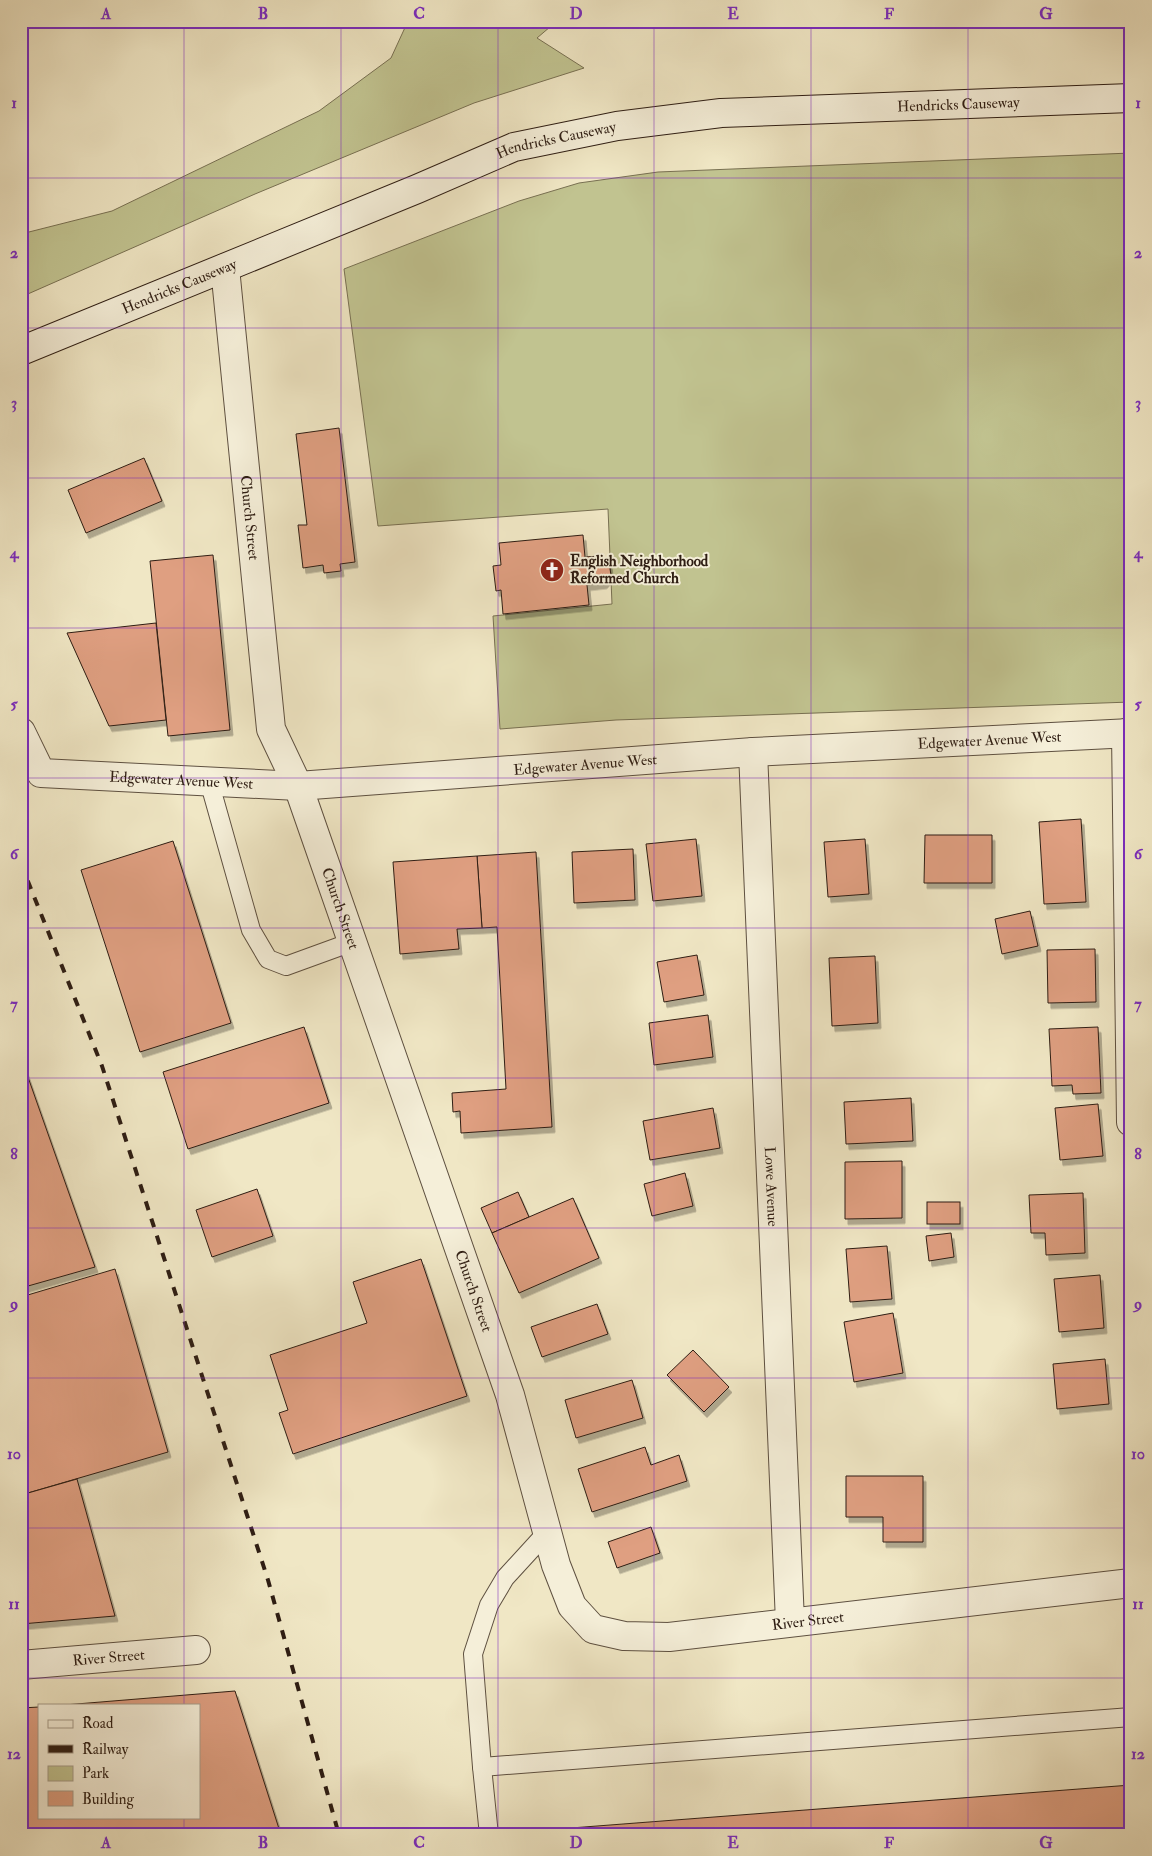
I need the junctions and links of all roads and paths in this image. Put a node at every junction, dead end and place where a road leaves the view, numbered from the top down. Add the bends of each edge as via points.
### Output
1 (1131, 98) edge
2 (225, 268) junction
3 (21, 351) edge
4 (21, 732) edge
5 (1128, 733) edge
6 (753, 752) junction
7 (208, 781) junction
8 (298, 786) junction
9 (352, 942) junction
10 (1131, 1122) edge
11 (548, 1532) junction
12 (1131, 1583) edge
13 (790, 1622) junction
14 (196, 1650) dead end
15 (21, 1665) edge
16 (1131, 1717) edge
17 (482, 1767) junction
18 (489, 1835) edge

1 - 2 street, Hendricks Causeway via 721,113 617,126 514,147
2 - 3 street, Hendricks Causeway
2 - 8 street, Church Street via 271,729
4 - 7 street, Edgewater Avenue West via 41,773
5 - 6 street, Edgewater Avenue West
5 - 10 street
6 - 8 street, Edgewater Avenue West
6 - 13 street, Lowe Avenue
7 - 8 street, Edgewater Avenue West
7 - 9 lane via 251,930 268,959 286,966
8 - 9 street, Church Street
9 - 11 street, Church Street via 510,1395
11 - 13 street, River Street via 556,1565 572,1606 593,1629 624,1636 669,1637
11 - 17 lane via 505,1578 490,1605 473,1654
12 - 13 street, River Street
14 - 15 street, River Street
16 - 17 lane
17 - 18 lane

